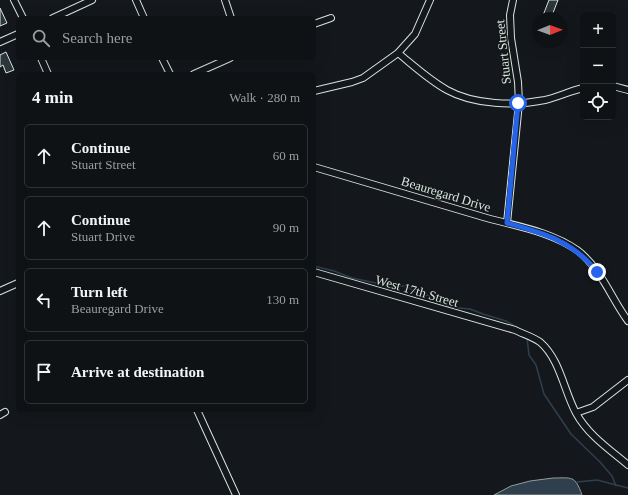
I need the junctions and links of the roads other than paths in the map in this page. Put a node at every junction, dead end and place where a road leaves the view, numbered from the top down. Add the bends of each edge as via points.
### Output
1 (14, 0) edge
2 (92, 0) edge
3 (136, 0) edge
4 (225, 0) edge
5 (430, 0) edge
6 (513, 0) edge
7 (21, 16) edge
8 (57, 16) edge
9 (143, 16) edge
10 (230, 16) edge
11 (331, 18) dead end
12 (316, 23) edge
13 (16, 35) edge
14 (0, 42) edge
15 (398, 53) junction
16 (42, 60) edge
17 (163, 60) edge
18 (226, 60) edge
19 (47, 72) edge
20 (169, 72) edge
21 (198, 72) edge
22 (616, 87) edge
23 (580, 89) edge
24 (628, 90) edge
25 (316, 91) edge
26 (518, 103) junction
27 (316, 168) edge
28 (507, 223) junction
29 (316, 273) edge
30 (16, 284) edge
31 (0, 291) edge
32 (628, 321) edge
33 (628, 380) edge
34 (198, 412) edge
35 (576, 413) junction
36 (628, 465) edge
37 (236, 495) edge

1 - 7 street
2 - 8 street
3 - 9 street
4 - 10 street
5 - 15 street via 415,34
6 - 26 street, Stuart Street via 510,15 511,38 518,82
11 - 12 street
13 - 14 street
15 - 25 street via 362,78
15 - 26 street via 448,91 490,102
16 - 19 street
17 - 20 street
18 - 21 street
22 - 24 street
23 - 26 street via 546,100
26 - 28 street, Stuart Street
27 - 28 street, Beauregard Drive
28 - 32 street, Beauregard Drive via 547,234 576,250 597,272
29 - 35 street, West 17th Street via 515,330 539,341 550,352
30 - 31 street
33 - 35 street via 593,407
34 - 37 street
35 - 36 street, West 17th Street via 600,443

